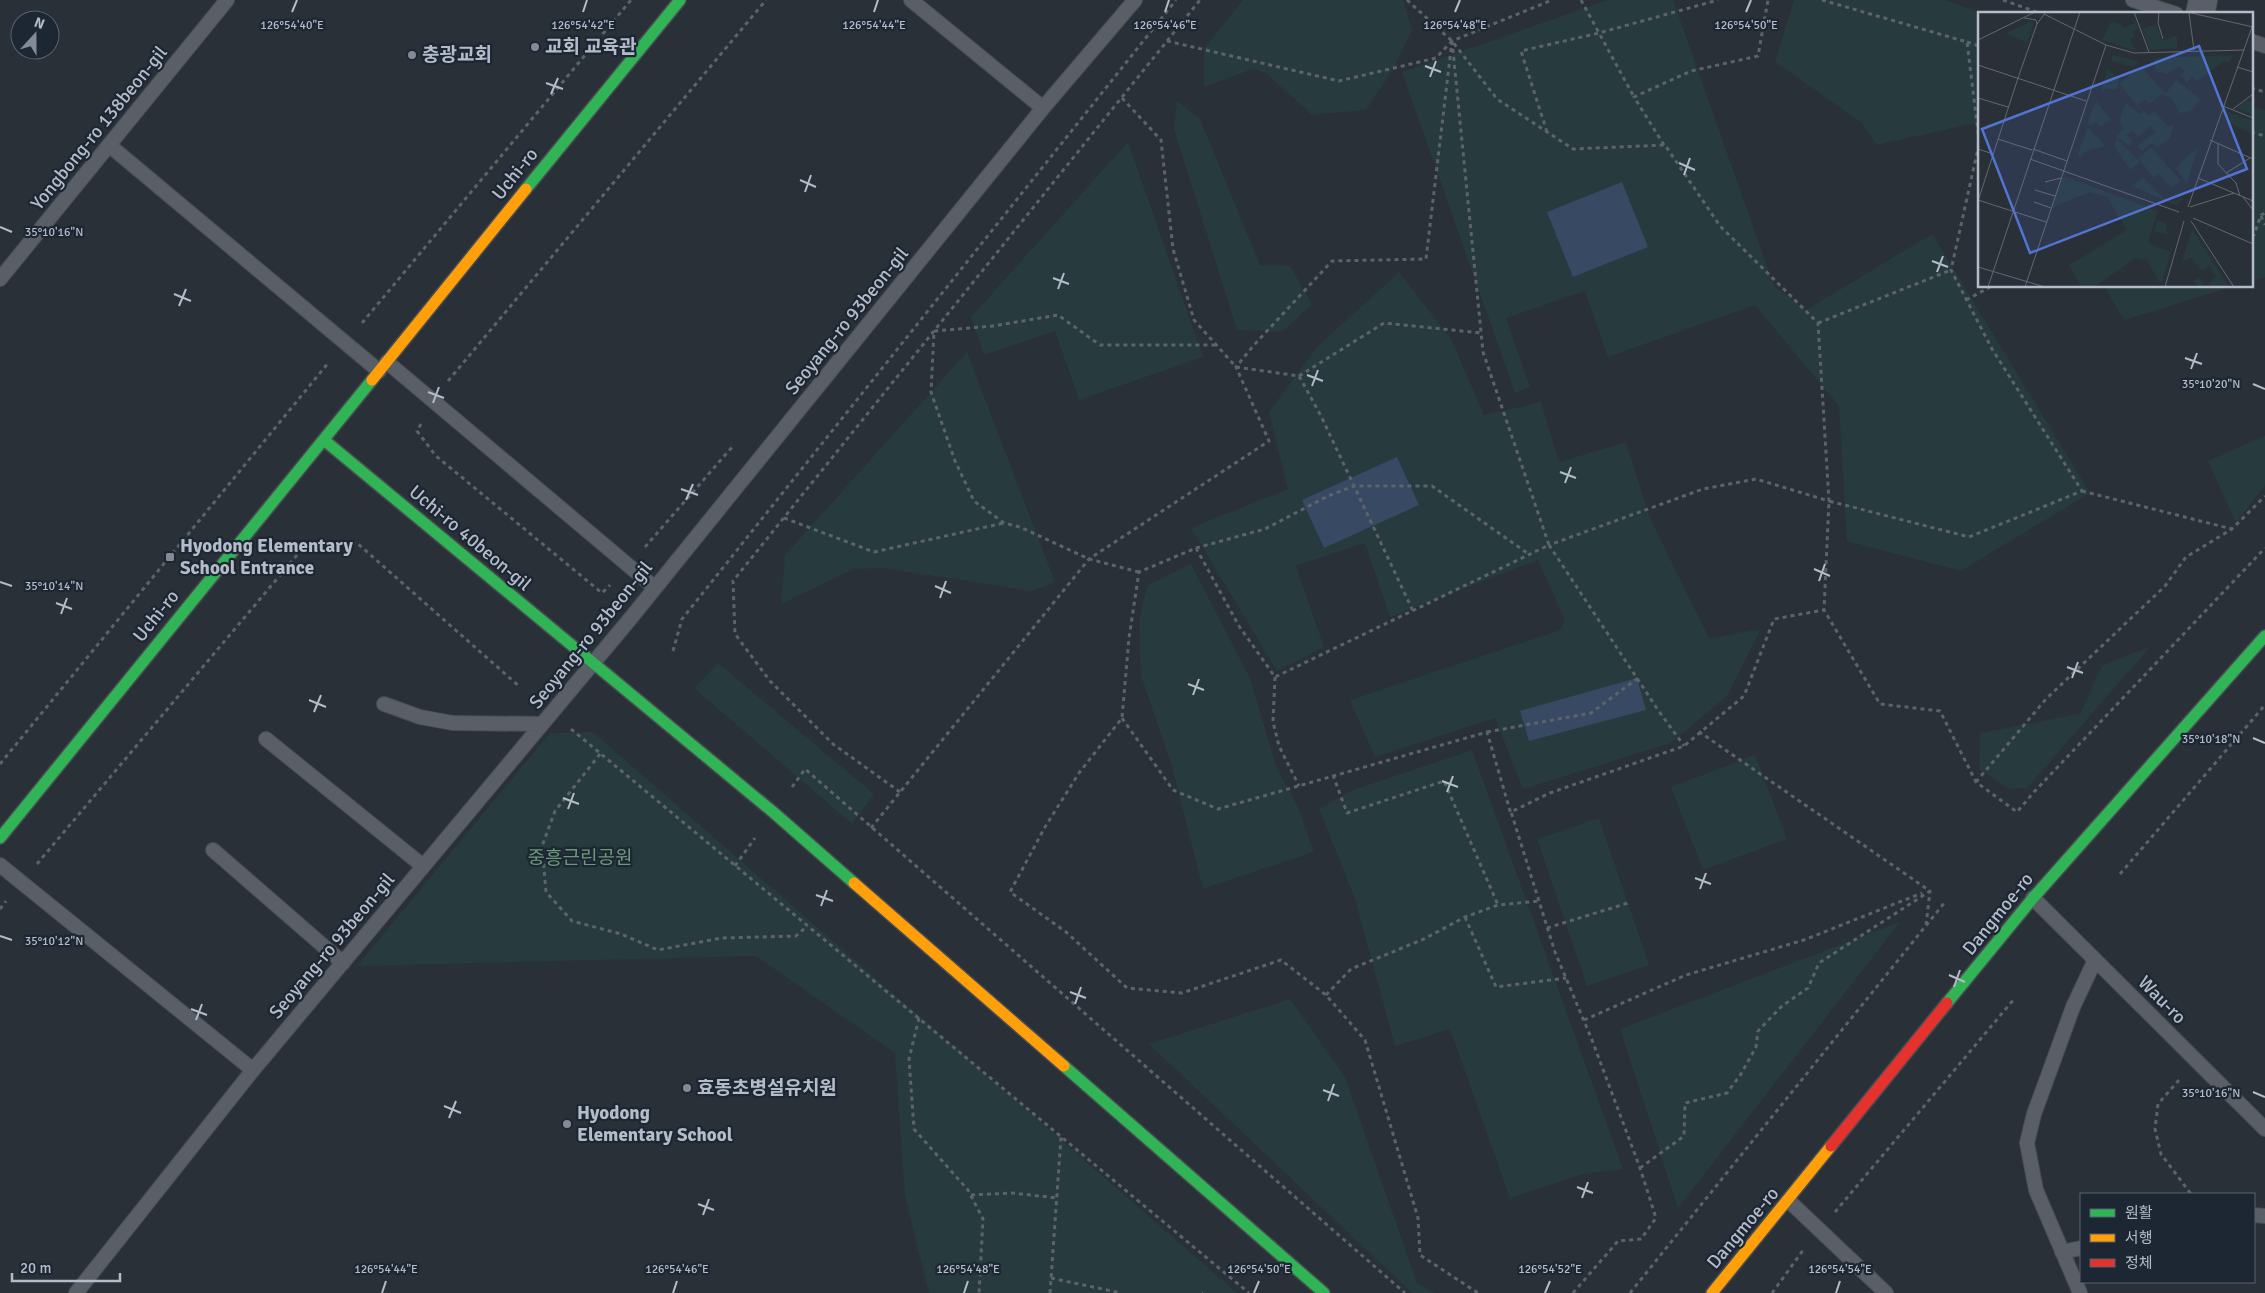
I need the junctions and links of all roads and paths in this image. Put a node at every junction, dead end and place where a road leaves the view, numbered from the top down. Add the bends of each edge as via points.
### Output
1 (227, 0) edge
2 (631, 0) edge
3 (680, 0) edge
4 (766, 0) edge
5 (912, 0) edge
6 (1135, 0) edge
7 (1176, 0) edge
8 (1200, 0) edge
9 (1407, 0) edge
10 (1552, 0) edge
11 (1581, 0) edge
12 (1718, 0) edge
13 (1768, 0) edge
14 (1822, 0) edge
15 (2003, 0) edge
16 (2134, 0) edge
17 (2036, 12) edge
18 (2170, 12) edge
19 (1599, 33) junction
20 (1167, 41) junction
21 (2252, 41) edge
22 (1452, 42) junction
23 (1967, 42) junction
24 (1978, 46) edge
25 (2265, 46) edge
26 (2252, 88) edge
27 (2265, 92) edge
28 (1634, 97) junction
29 (1122, 98) junction
30 (1043, 108) junction
31 (1548, 132) junction
32 (1978, 132) edge
33 (2252, 132) edge
34 (2265, 136) edge
35 (109, 144) junction
36 (1664, 146) junction
37 (1978, 148) edge
38 (2263, 214) edge
39 (2265, 225) edge
40 (2252, 235) edge
41 (1951, 270) junction
42 (3, 271) edge
43 (1988, 288) edge
44 (1966, 300) junction
45 (1818, 324) junction
46 (934, 331) junction
47 (1481, 333) junction
48 (346, 342) junction
49 (1216, 345) junction
50 (383, 367) junction
51 (1236, 367) junction
52 (1299, 376) junction
53 (431, 400) junction
54 (324, 440) junction
55 (737, 442) dead end
56 (1354, 486) junction
57 (2082, 491) junction
58 (2265, 496) edge
59 (1828, 501) junction
60 (784, 518) junction
61 (1004, 523) junction
62 (2232, 529) junction
63 (1549, 545) junction
64 (1196, 548) junction
65 (2265, 548) edge
66 (1529, 555) junction
67 (1089, 560) junction
68 (628, 566) junction
69 (1139, 572) junction
70 (654, 588) junction
71 (1824, 610) junction
72 (1413, 611) junction
73 (2265, 636) edge
74 (673, 651) dead end
75 (592, 663) junction
76 (1275, 677) junction
77 (1638, 678) junction
78 (520, 687) dead end
79 (384, 704) dead end
80 (2265, 705) edge
81 (1122, 718) junction
82 (542, 724) junction
83 (566, 725) dead end
84 (1487, 732) junction
85 (1698, 732) junction
86 (266, 739) dead end
87 (1684, 746) junction
88 (600, 754) junction
89 (0, 764) edge
90 (1333, 775) junction
91 (1976, 782) junction
92 (1300, 786) junction
93 (900, 792) junction
94 (773, 812) junction
95 (1511, 812) junction
96 (871, 828) junction
97 (0, 838) edge
98 (212, 850) dead end
99 (0, 865) edge
100 (423, 866) junction
101 (735, 866) junction
102 (2120, 874) dead end
103 (21, 882) junction
104 (1930, 890) junction
105 (2033, 898) junction
106 (1539, 902) junction
107 (1945, 902) dead end
108 (1628, 903) dead end
109 (1498, 905) junction
110 (0, 909) edge
111 (1465, 917) junction
112 (807, 926) junction
113 (1925, 926) junction
114 (1547, 928) junction
115 (2095, 960) junction
116 (343, 963) junction
117 (1566, 978) junction
118 (1326, 995) junction
119 (2015, 998) dead end
120 (919, 1018) junction
121 (1584, 1020) junction
122 (2197, 1061) junction
123 (253, 1070) junction
124 (2265, 1129) edge
125 (1061, 1136) junction
126 (1640, 1168) junction
127 (2190, 1193) edge
128 (971, 1194) junction
129 (1058, 1198) junction
130 (1789, 1201) junction
131 (1820, 1230) junction
132 (2080, 1248) edge
133 (2062, 1252) junction
134 (1051, 1278) junction
135 (76, 1293) edge
136 (979, 1293) edge
137 (1050, 1293) edge
138 (1121, 1293) edge
139 (1247, 1293) edge
140 (1324, 1293) edge
141 (1405, 1293) edge
142 (1478, 1293) edge
143 (1573, 1293) edge
144 (1630, 1293) edge
145 (1712, 1293) edge
146 (1772, 1293) edge
147 (1886, 1293) edge
148 (2080, 1293) edge

1 - 35 lane, Yongbong-ro 138beon-gil
2 - 48 path
3 - 50 street, Uchi-ro
4 - 53 path
5 - 30 lane
6 - 30 lane, Seoyang-ro 93beon-gil
7 - 74 path via 682,619
8 - 20 path
9 - 22 path
10 - 22 path
11 - 19 path
12 - 19 path
13 - 28 path via 1758,56 1691,72
14 - 23 path
15 - 17 path
16 - 18 lane
19 - 28 path
19 - 31 path via 1521,51
20 - 22 path via 1339,81 1436,58
20 - 29 path
21 - 25 lane
22 - 31 path via 1497,99
22 - 47 path
22 - 51 path via 1426,258 1332,261
23 - 24 path
23 - 32 path
26 - 27 path
28 - 36 path
29 - 46 path
29 - 49 path via 1161,140 1173,249 1194,320
30 - 70 lane, Seoyang-ro 93beon-gil
31 - 36 path via 1573,149
33 - 34 path
35 - 42 lane, Yongbong-ro 138beon-gil
35 - 48 lane
36 - 45 path via 1720,226
37 - 41 path
38 - 39 path
38 - 40 path
41 - 44 path
41 - 45 path
43 - 44 path
44 - 57 path via 1992,349
45 - 59 path
46 - 49 path via 993,326 1058,315 1100,345
46 - 60 path
46 - 61 path via 931,392 955,461 974,501
47 - 52 path via 1384,324
47 - 63 path via 1483,352
48 - 50 lane
48 - 89 path
49 - 51 path
50 - 53 lane
50 - 54 street, Uchi-ro
51 - 52 path
51 - 67 path via 1269,441
52 - 56 path via 1322,416
53 - 68 lane
53 - 68 path via 418,431 436,456 602,593
54 - 75 street, Uchi-ro 40beon-gil
54 - 97 street, Uchi-ro
55 - 68 path
56 - 64 path via 1265,529
56 - 66 path via 1432,486
56 - 72 path
57 - 59 path via 1969,537
57 - 62 path
58 - 62 path
59 - 63 path via 1756,479 1703,489
59 - 71 path
60 - 61 path via 874,552
60 - 93 path via 733,581 735,634 770,681 833,744
61 - 67 path via 1020,527
62 - 91 path via 2186,558 2165,586 2046,699
63 - 66 path
63 - 77 path
64 - 69 path
64 - 76 path via 1240,626
65 - 91 path via 2017,812
66 - 72 path
67 - 69 path
67 - 93 path
68 - 70 lane
69 - 81 path via 1128,638
70 - 75 lane, Seoyang-ro 93beon-gil
71 - 85 path via 1774,619 1744,696
71 - 91 path via 1880,704 1940,711
72 - 76 path
73 - 105 street, Dangmoe-ro
75 - 82 lane, Seoyang-ro 93beon-gil
75 - 94 street, Uchi-ro 40beon-gil
76 - 92 path via 1273,722 1279,746
77 - 84 path via 1591,713
77 - 87 path
78 - 103 path via 357,543 308,542
79 - 82 lane via 453,724
80 - 102 path
81 - 92 path via 1173,790 1218,809
81 - 118 path via 1079,773 1010,892 1066,932 1127,988 1182,993 1281,960
82 - 100 lane, Seoyang-ro 93beon-gil
83 - 88 path
84 - 90 path
84 - 95 path
85 - 87 path
85 - 104 path
86 - 100 lane
87 - 95 path via 1550,793
88 - 101 path
88 - 112 path via 555,811 542,846 546,892 572,921 621,934 658,950 721,938 796,936
90 - 92 path
90 - 109 path via 1347,813 1444,781
93 - 96 path
94 - 96 path via 805,769
94 - 101 path
94 - 140 street, Uchi-ro 40beon-gil
95 - 106 path
96 - 141 path
98 - 116 lane
99 - 103 lane
100 - 116 lane, Seoyang-ro 93beon-gil
101 - 112 path
103 - 110 path
103 - 123 lane
104 - 113 path
104 - 121 path via 1804,940 1686,975
104 - 126 path via 1819,963 1808,988 1782,1006 1758,1031 1756,1047 1727,1093 1685,1103 1684,1136
105 - 115 lane, Wau-ro
105 - 130 street, Dangmoe-ro
106 - 109 path
106 - 114 path
107 - 113 path
108 - 114 path
109 - 111 path
111 - 117 path via 1496,987
111 - 118 path via 1424,939 1351,969
112 - 120 path
113 - 144 path
114 - 117 path
115 - 122 lane, Wau-ro
115 - 133 lane via 2073,1006 2034,1114 2027,1144 2036,1190
116 - 123 lane, Seoyang-ro 93beon-gil
117 - 121 path
118 - 142 path via 1366,1040 1418,1218 1420,1255
119 - 131 path
120 - 125 path
120 - 128 path via 909,1059 914,1128
121 - 126 path
122 - 124 lane, Wau-ro
122 - 127 path via 2158,1104 2155,1129 2161,1154
123 - 135 lane, Seoyang-ro 93beon-gil
125 - 129 path
125 - 139 path
126 - 143 path via 1656,1218 1641,1239 1618,1241
128 - 129 path via 1012,1193
128 - 136 path via 983,1220
129 - 134 path
130 - 131 lane
130 - 145 street, Dangmoe-ro
131 - 146 path
131 - 147 lane
132 - 133 lane
133 - 148 lane
134 - 137 path
134 - 138 path

